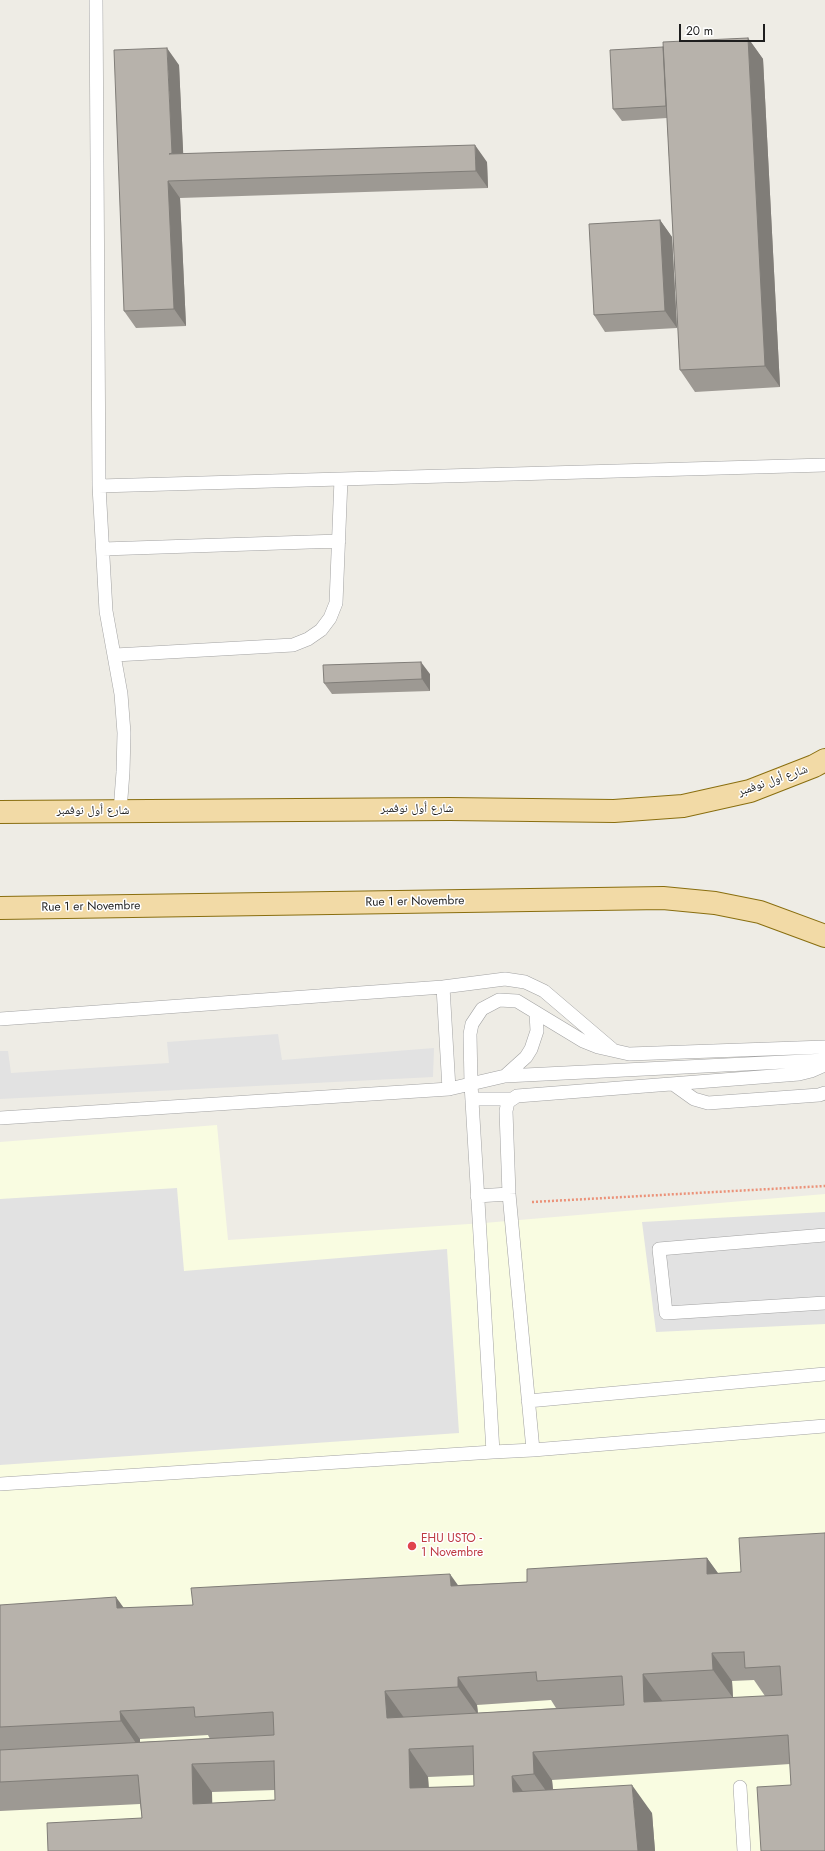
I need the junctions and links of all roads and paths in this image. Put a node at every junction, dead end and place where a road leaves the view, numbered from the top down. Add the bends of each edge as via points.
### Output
1 (96, 0) edge
2 (825, 465) edge
3 (341, 479) junction
4 (99, 486) junction
5 (339, 541) junction
6 (103, 549) junction
7 (115, 655) junction
8 (825, 760) edge
9 (120, 811) junction
10 (0, 812) edge
11 (0, 908) edge
12 (825, 936) edge
13 (443, 987) junction
14 (536, 1013) junction
15 (0, 1019) edge
16 (825, 1047) edge
17 (615, 1051) junction
18 (825, 1060) edge
19 (825, 1065) edge
20 (505, 1076) junction
21 (471, 1084) junction
22 (673, 1084) junction
23 (449, 1089) junction
24 (825, 1093) edge
25 (472, 1099) junction
26 (511, 1099) junction
27 (0, 1118) edge
28 (825, 1186) edge
29 (477, 1196) junction
30 (509, 1199) junction
31 (825, 1235) edge
32 (825, 1303) edge
33 (825, 1374) edge
34 (528, 1401) junction
35 (825, 1426) edge
36 (533, 1450) junction
37 (492, 1452) junction
38 (0, 1484) edge
39 (740, 1787) dead end
40 (744, 1851) edge

1 - 4 lane
2 - 3 lane
3 - 4 lane
3 - 5 lane
4 - 6 lane
5 - 6 lane
5 - 7 lane via 336,603 330,618 321,630 308,639 293,645
6 - 7 lane via 106,611
7 - 9 lane via 124,733
8 - 9 main road, شارع أول نوفمبر via 750,791 683,806 614,811
9 - 10 main road, شارع أول نوفمبر
11 - 12 main road, Rue 1 er Novembre via 663,898 715,903 760,912
13 - 15 lane
13 - 17 lane via 505,979 530,983 544,991
13 - 23 lane
14 - 17 lane via 583,1041
14 - 20 lane via 537,1031 531,1049
14 - 21 lane via 526,1005 508,1000 499,1000 482,1009 472,1024 470,1034
16 - 17 lane via 648,1055
18 - 20 lane
19 - 22 lane via 799,1074
20 - 21 lane
21 - 23 lane
21 - 25 lane
22 - 24 lane via 694,1099 708,1103
22 - 26 lane via 517,1096
23 - 27 lane
25 - 26 lane
25 - 29 lane
26 - 30 lane via 506,1111
28 - 30 path
29 - 30 lane
29 - 37 lane
30 - 34 lane
31 - 32 lane via 659,1249 666,1313
33 - 34 lane
34 - 36 lane
35 - 36 lane
36 - 37 lane
37 - 38 lane
39 - 40 lane

